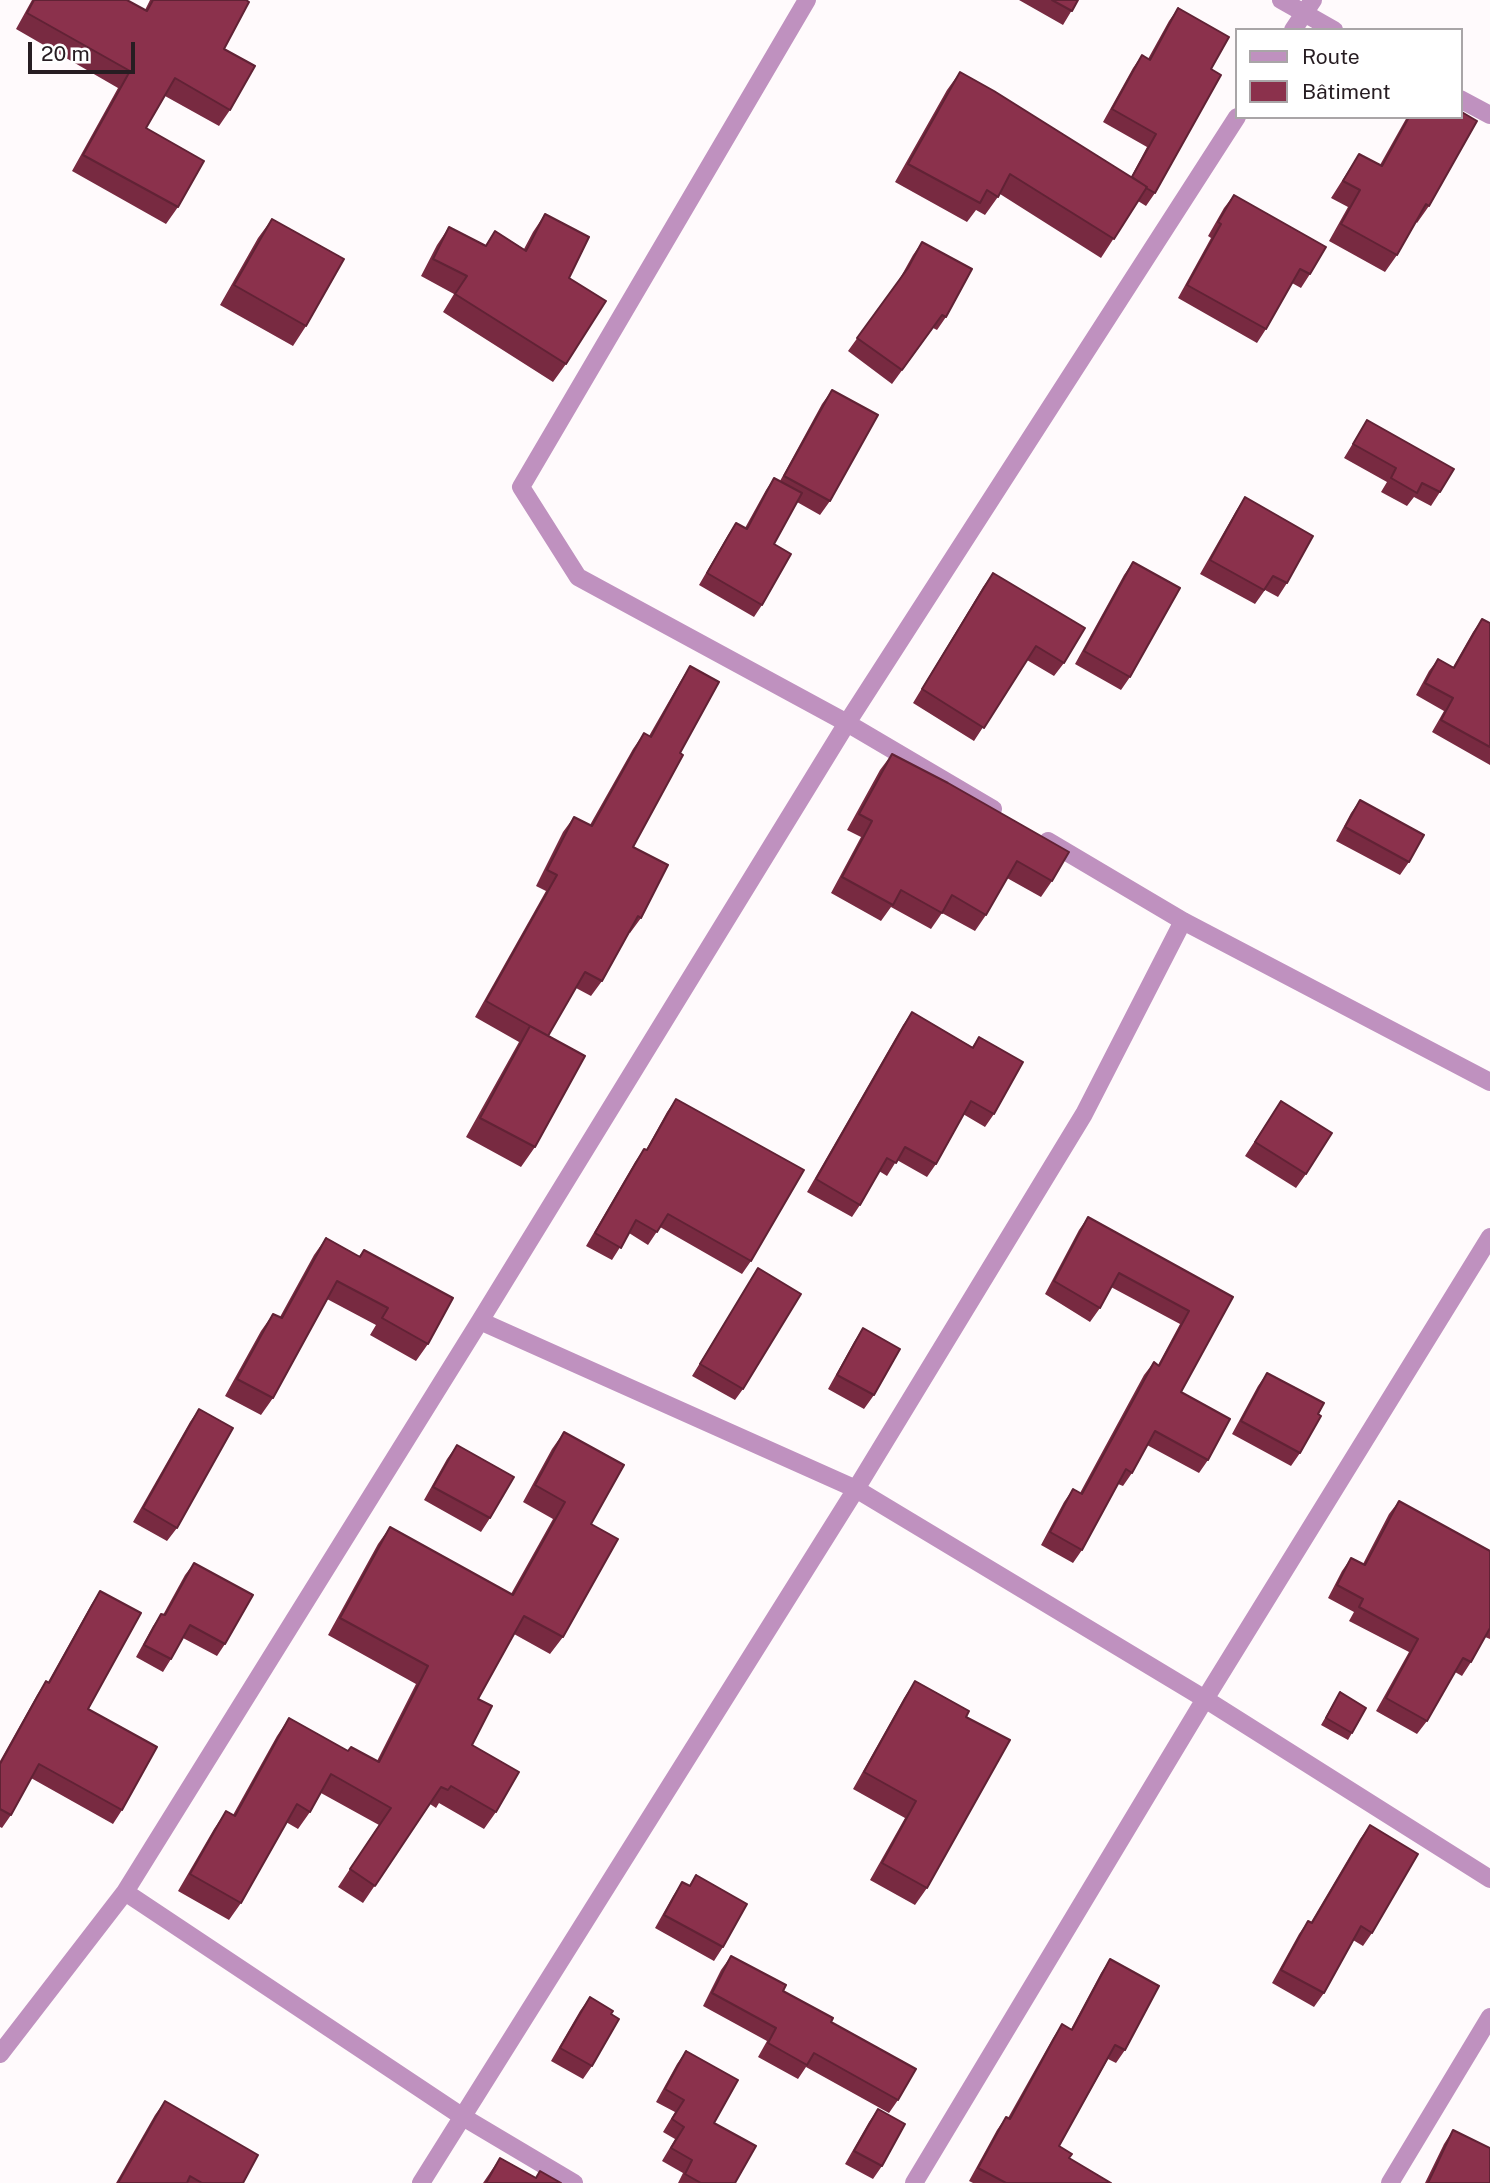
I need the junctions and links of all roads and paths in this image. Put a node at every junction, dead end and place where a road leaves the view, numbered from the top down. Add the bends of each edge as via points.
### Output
1 (807, 0) edge
2 (1281, 0) edge
3 (1309, 7) edge
4 (1294, 28) edge
5 (1332, 28) edge
6 (1462, 100) edge
7 (1490, 115) edge
8 (1236, 119) edge
9 (847, 723) junction
10 (1003, 815) edge
11 (1027, 829) edge
12 (1183, 921) junction
13 (1490, 1082) edge
14 (1490, 1237) edge
15 (480, 1321) junction
16 (856, 1489) junction
17 (1205, 1699) junction
18 (1490, 1879) edge
19 (125, 1892) junction
20 (1490, 2017) edge
21 (0, 2054) edge
22 (463, 2117) junction
23 (421, 2183) edge
24 (574, 2183) edge
25 (914, 2183) edge
26 (1390, 2183) edge

1 - 9 street via 521,488 578,578
2 - 3 street
3 - 4 street
3 - 5 street
6 - 7 street
8 - 9 street
9 - 10 street
9 - 15 street
11 - 12 street
12 - 13 street
12 - 16 street via 1084,1114
14 - 17 street
15 - 16 street
15 - 19 street
16 - 17 street
16 - 22 street
17 - 18 street
17 - 25 street
19 - 21 street
19 - 22 street
20 - 26 street
22 - 23 street
22 - 24 street

